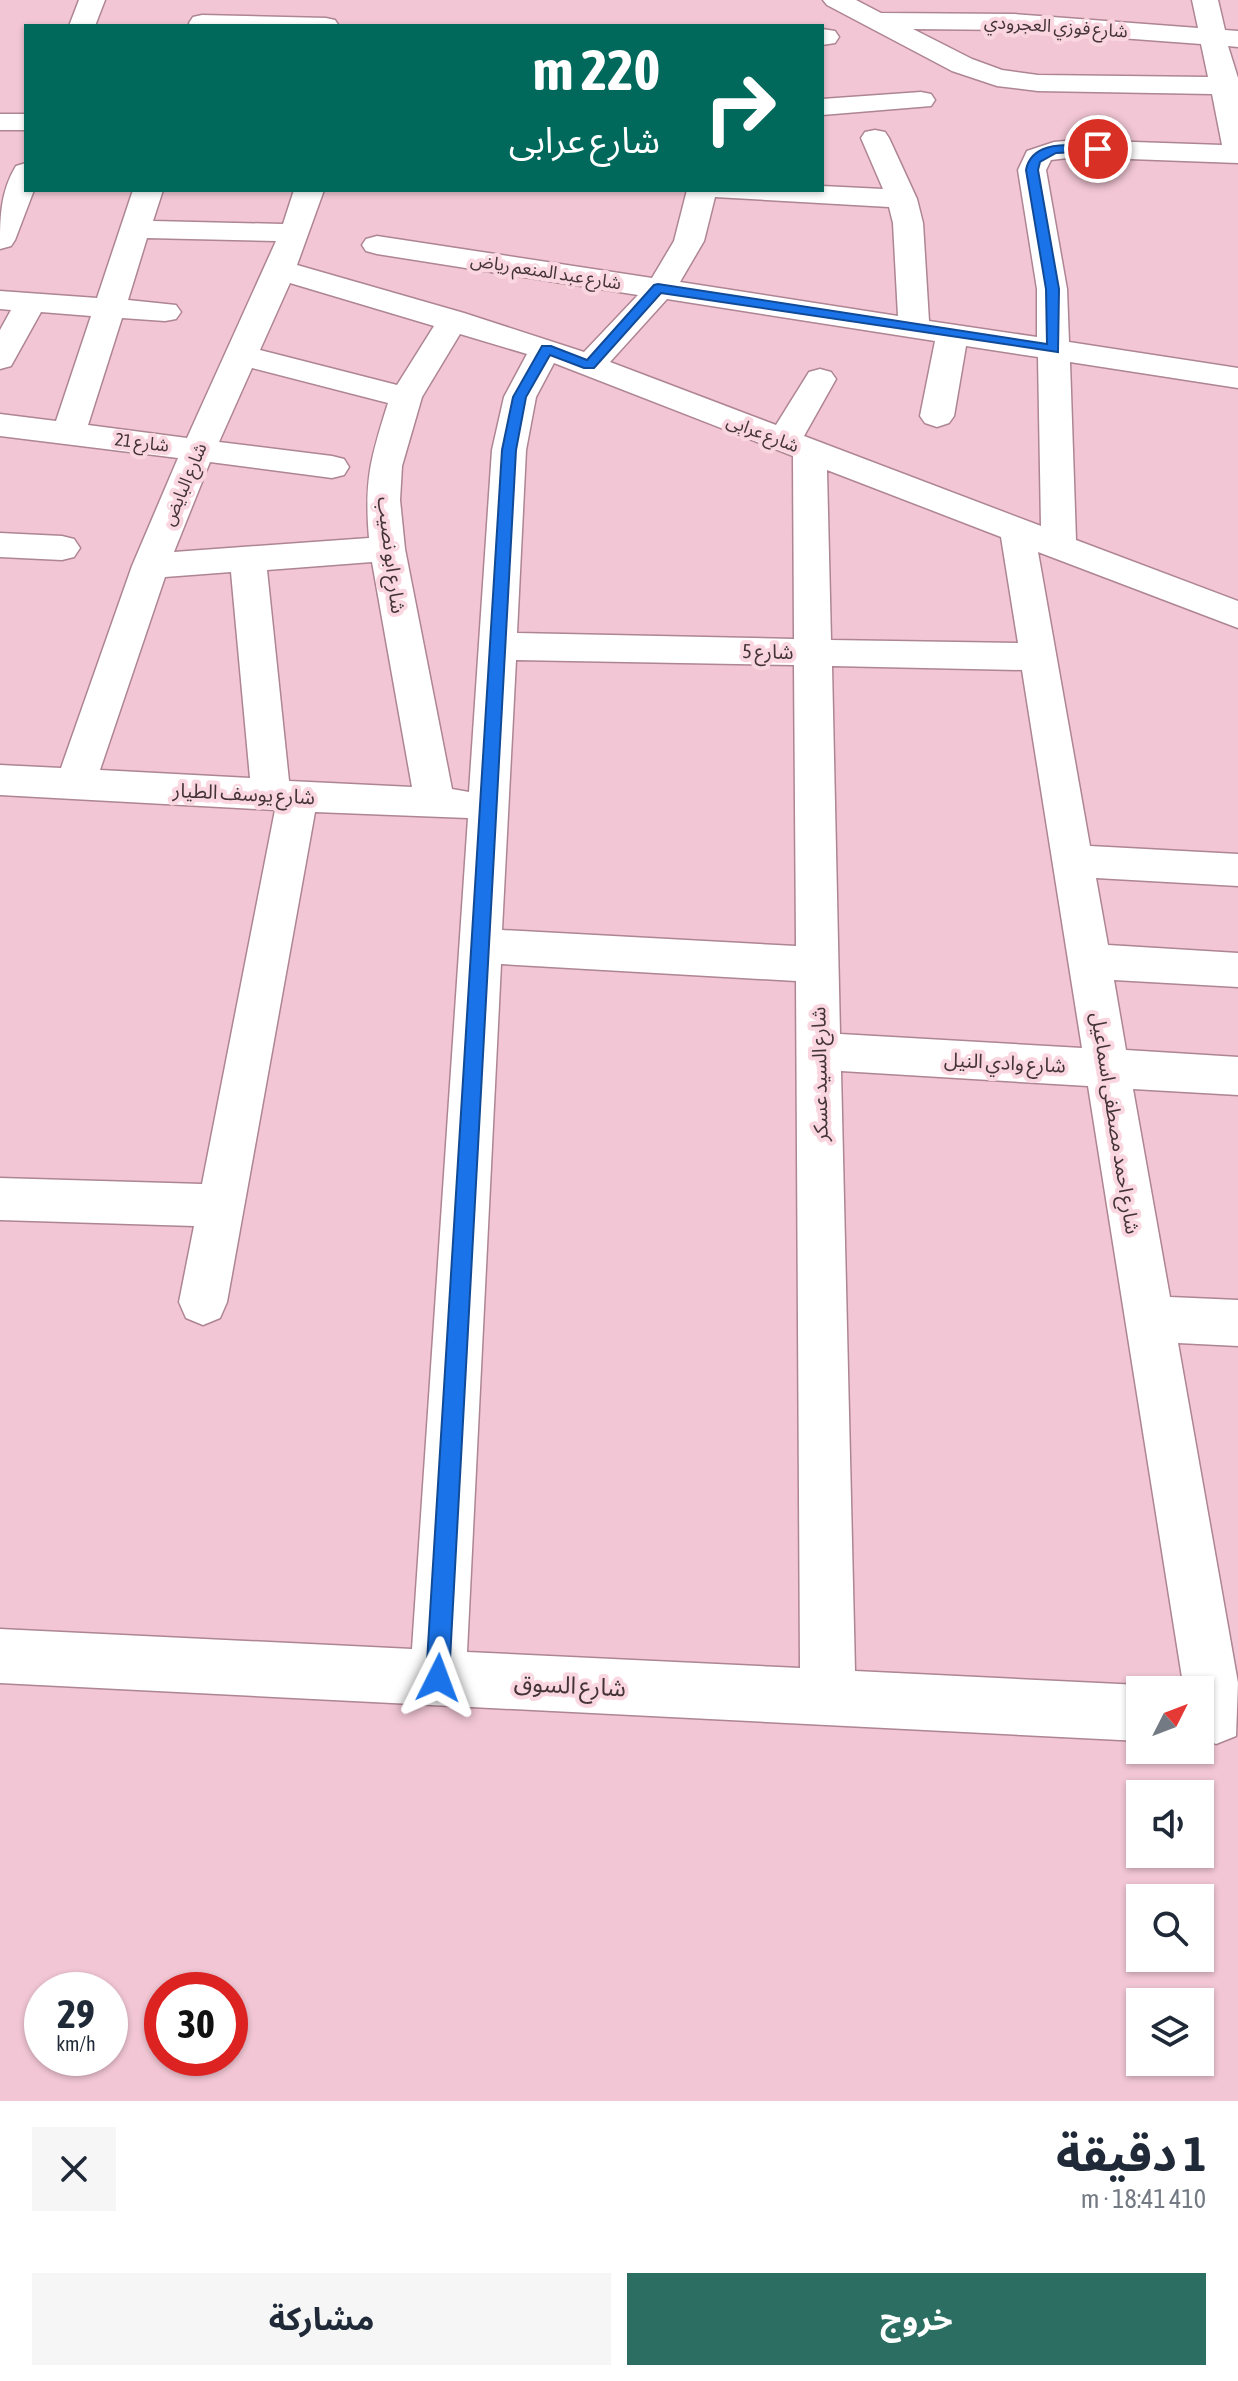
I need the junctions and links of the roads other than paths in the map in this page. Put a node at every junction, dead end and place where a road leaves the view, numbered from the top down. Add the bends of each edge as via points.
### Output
1 (92, 0) edge
2 (836, 0) edge
3 (1205, 0) edge
4 (204, 16) edge
5 (874, 21) junction
6 (340, 22) edge
7 (83, 24) edge
8 (1226, 38) edge
9 (1231, 86) edge
10 (921, 100) dead end
11 (824, 107) edge
12 (0, 122) edge
13 (24, 122) edge
14 (875, 138) dead end
15 (1238, 153) edge
16 (24, 170) edge
17 (0, 171) edge
18 (24, 175) edge
19 (147, 192) edge
20 (308, 192) edge
21 (702, 192) edge
22 (763, 192) edge
23 (902, 199) junction
24 (135, 229) junction
25 (295, 233) junction
26 (0, 240) edge
27 (377, 245) dead end
28 (281, 270) junction
29 (658, 288) junction
30 (15, 302) edge
31 (110, 308) junction
32 (165, 312) dead end
33 (453, 320) junction
34 (914, 327) junction
35 (952, 334) junction
36 (546, 349) junction
37 (1054, 349) junction
38 (243, 356) junction
39 (0, 359) edge
40 (589, 365) junction
41 (1238, 378) edge
42 (820, 379) dead end
43 (406, 397) junction
44 (937, 416) dead end
45 (0, 425) edge
46 (69, 433) junction
47 (797, 446) junction
48 (198, 449) junction
49 (332, 467) dead end
50 (1017, 530) junction
51 (0, 545) edge
52 (1059, 547) junction
53 (62, 548) dead end
54 (387, 549) junction
55 (248, 559) junction
56 (150, 566) junction
57 (1238, 615) edge
58 (497, 646) junction
59 (813, 652) junction
60 (1038, 657) junction
61 (0, 780) edge
62 (76, 784) junction
63 (285, 795) junction
64 (435, 803) junction
65 (489, 806) junction
66 (1072, 861) junction
67 (1238, 870) edge
68 (480, 946) junction
69 (1089, 961) junction
70 (818, 965) junction
71 (1238, 970) edge
72 (819, 1051) junction
73 (1107, 1068) junction
74 (1238, 1076) edge
75 (0, 1199) edge
76 (221, 1206) junction
77 (203, 1302) dead end
78 (1148, 1319) junction
79 (1238, 1323) edge
80 (0, 1656) edge
81 (438, 1678) junction
82 (828, 1698) junction
83 (1126, 1712) edge
84 (1218, 1717) edge

1 - 7 street
2 - 5 street
3 - 8 street
4 - 6 street
5 - 8 street, شارع فوزي العجرودي via 1014,22
5 - 9 street via 997,78
8 - 9 street
9 - 15 street
10 - 11 street
12 - 13 street
14 - 23 street
15 - 37 street via 1070,148 1041,154 1034,161 1049,260
16 - 17 street
18 - 26 street
19 - 24 street
20 - 25 street, شارع البايض
21 - 29 street via 691,240
22 - 23 street
23 - 34 street
24 - 25 street
24 - 31 street
25 - 28 street, شارع البايض
27 - 29 street, شارع عبد المنعم رياض
28 - 33 street, شارع عرابى
28 - 38 street, شارع البايض
29 - 34 street, شارع عبد المنعم رياض
29 - 40 street
30 - 31 street
30 - 39 street
31 - 32 street
31 - 46 street
33 - 36 street, شارع عرابى
33 - 43 street, شارع ابو نصيب
34 - 35 street, شارع عبد المنعم رياض
35 - 37 street, شارع عبد المنعم رياض
35 - 44 street
36 - 40 street, شارع عرابى
36 - 58 street via 512,423
37 - 41 street, شارع عبد المنعم رياض
37 - 52 street
38 - 43 street
38 - 48 street, شارع البايض
40 - 47 street, شارع عرابى
42 - 47 street
43 - 54 street, شارع ابو نصيب via 385,466
45 - 46 street, شارع 21
46 - 48 street, شارع 21
47 - 50 street, شارع عرابى
47 - 59 street, شارع السيد عسكر
48 - 49 street, شارع 21
48 - 56 street, شارع البايض
50 - 52 street, شارع عرابى
50 - 60 street, شارع احمد مصطفى اسماعيل
51 - 53 street
52 - 57 street, شارع عرابى
54 - 55 street
54 - 64 street, شارع ابو نصيب
55 - 56 street
55 - 63 street
56 - 62 street, شارع البايض
58 - 59 street, شارع 5
58 - 65 street
59 - 60 street, شارع 5
59 - 70 street, شارع السيد عسكر
60 - 66 street, شارع احمد مصطفى اسماعيل
61 - 62 street, شارع يوسف الطيار
62 - 63 street, شارع يوسف الطيار
63 - 64 street, شارع يوسف الطيار
63 - 76 street
64 - 65 street, شارع يوسف الطيار
65 - 68 street
66 - 67 street
66 - 69 street, شارع احمد مصطفى اسماعيل
68 - 70 street
68 - 81 street
69 - 71 street
69 - 73 street, شارع احمد مصطفى اسماعيل
70 - 72 street, شارع السيد عسكر
72 - 73 street, شارع وادي النيل
72 - 82 street, شارع السيد عسكر
73 - 74 street, شارع وادي النيل
73 - 78 street, شارع احمد مصطفى اسماعيل
75 - 76 street
76 - 77 street
78 - 79 street
78 - 84 street, شارع احمد مصطفى اسماعيل
80 - 81 street, شارع السوق
81 - 82 street, شارع السوق
82 - 83 street, شارع السوق

